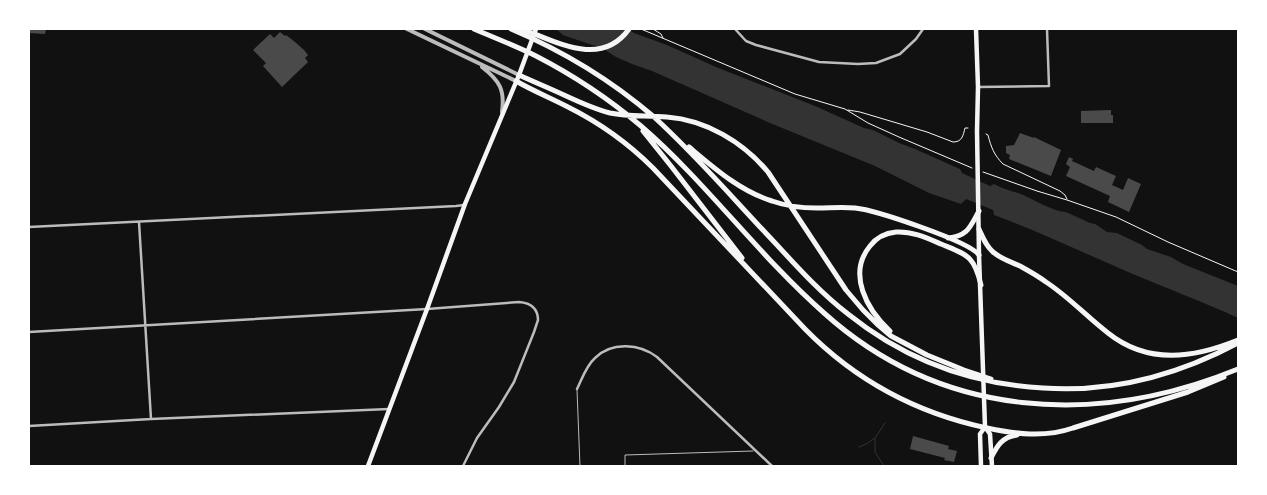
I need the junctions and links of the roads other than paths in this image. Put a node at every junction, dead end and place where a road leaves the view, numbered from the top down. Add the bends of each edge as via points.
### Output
1 (407, 29) edge
2 (425, 29) edge
3 (474, 29) edge
4 (511, 29) edge
5 (522, 29) edge
6 (536, 29) edge
7 (629, 29) edge
8 (735, 29) edge
9 (923, 29) edge
10 (976, 29) edge
11 (1047, 29) edge
12 (472, 60) junction
13 (519, 74) junction
14 (516, 82) junction
15 (978, 87) junction
16 (501, 116) junction
17 (633, 119) junction
18 (661, 124) junction
19 (465, 204) junction
20 (978, 211) junction
21 (139, 222) junction
22 (29, 227) edge
23 (979, 229) junction
24 (947, 238) junction
25 (979, 255) junction
26 (764, 285) junction
27 (981, 285) junction
28 (427, 309) junction
29 (146, 325) junction
30 (29, 332) edge
31 (1238, 341) edge
32 (917, 349) junction
33 (1238, 370) edge
34 (1041, 388) junction
35 (577, 389) joint
36 (389, 409) junction
37 (151, 419) junction
38 (29, 426) edge
39 (985, 427) junction
40 (1028, 435) junction
41 (756, 450) junction
42 (991, 458) junction
43 (368, 466) edge
44 (463, 466) edge
45 (580, 466) edge
46 (625, 466) edge
47 (772, 466) edge
48 (981, 466) edge
49 (992, 466) edge

1 - 12 street
2 - 13 street
3 - 17 highway via 568,74
4 - 18 highway via 591,70
5 - 7 highway via 576,48 594,50 606,47
6 - 13 main road
8 - 9 street via 756,46 819,62 876,64 900,54
10 - 15 main road
11 - 15 street via 1049,86
12 - 14 street
12 - 16 street via 500,86 503,97
13 - 14 main road
13 - 32 highway via 593,108 685,120 710,128 742,146 761,164 863,310 892,336
14 - 16 main road
14 - 26 highway via 592,119 628,144
15 - 20 main road
16 - 19 main road
17 - 26 highway
17 - 33 highway via 678,161 825,315 876,352 924,377 992,398 1072,405 1118,402 1161,394
18 - 24 highway via 722,174 759,197 802,208 867,210
18 - 34 highway via 808,278 868,330 914,356 955,372 997,383
19 - 21 street
19 - 28 main road
20 - 23 main road
20 - 24 highway via 964,234
21 - 22 street
21 - 29 street
23 - 25 main road
23 - 31 highway via 985,242 998,256 1044,280 1112,336 1131,347 1152,354 1174,355
24 - 25 highway
25 - 27 main road
26 - 39 highway via 825,348 867,380 921,409
27 - 32 highway via 968,256 928,239 897,232 873,242 863,257 860,270 867,302 886,327
27 - 39 main road
28 - 29 street
28 - 36 main road
28 - 44 street via 523,302 533,307 538,317 516,376
29 - 30 street
29 - 37 street
31 - 34 highway via 1180,370 1138,382 1085,389
32 - 34 highway via 980,376
33 - 40 highway via 1188,392 1068,430
35 - 41 street via 597,356 616,347 638,347 657,357
35 - 45 lane
36 - 37 street
36 - 43 main road
37 - 38 street
39 - 40 highway
39 - 42 main road via 990,434
39 - 48 main road via 980,434
40 - 42 highway via 1006,438
41 - 46 lane via 625,456
41 - 47 street
42 - 49 main road

